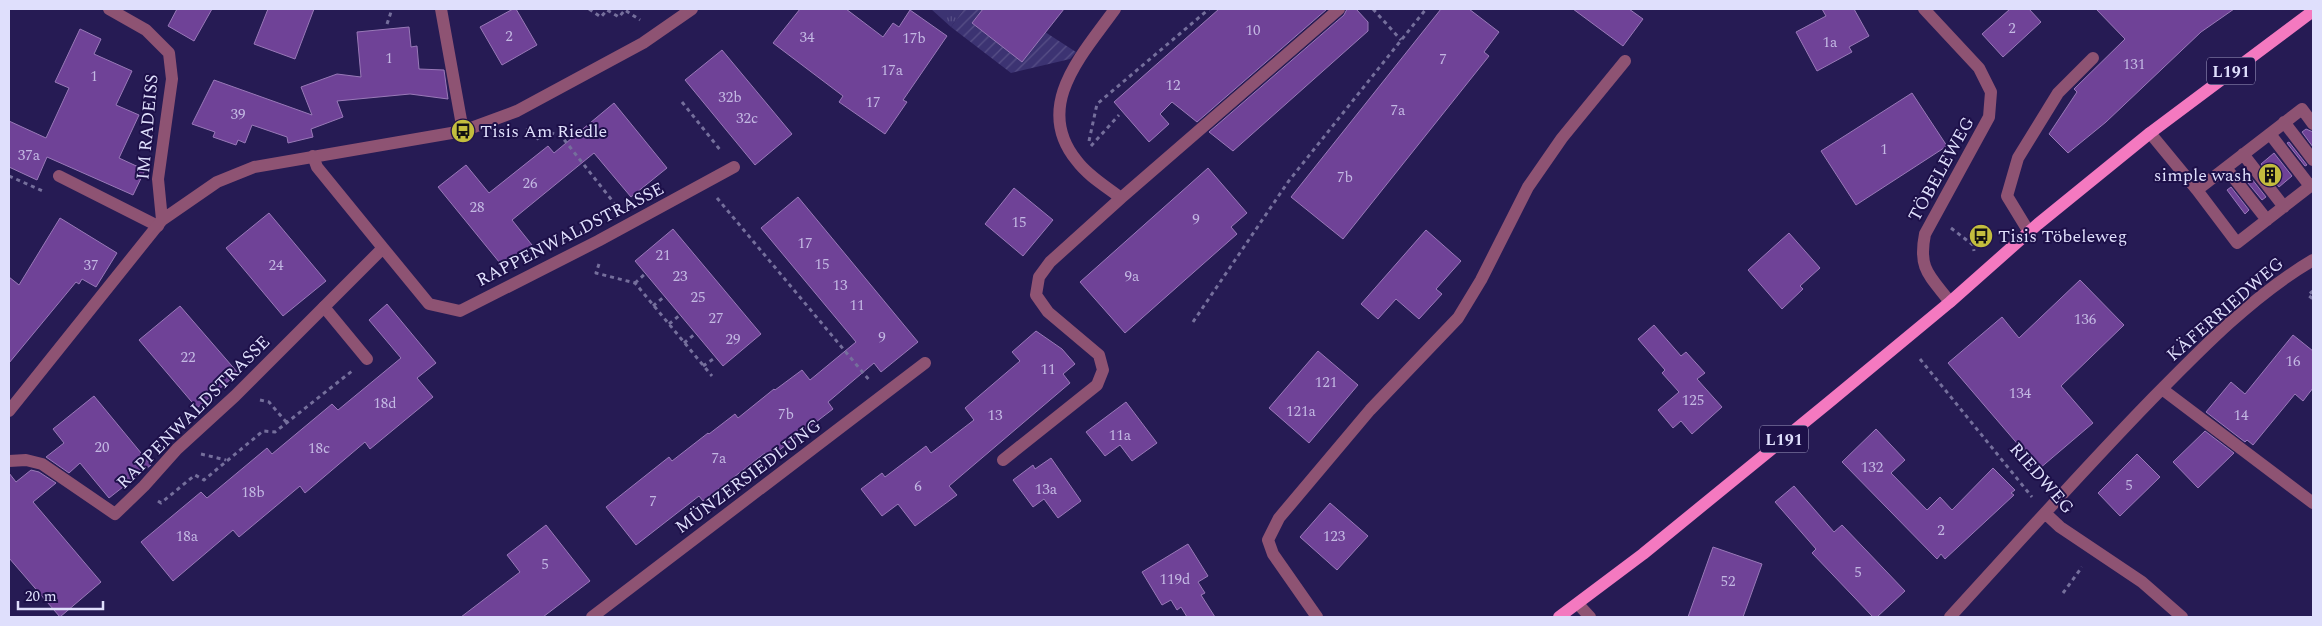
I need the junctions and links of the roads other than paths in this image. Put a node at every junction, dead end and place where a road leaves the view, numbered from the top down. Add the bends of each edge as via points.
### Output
1 (109, 9) edge
2 (441, 9) edge
3 (692, 9) edge
4 (1114, 9) edge
5 (1339, 9) edge
6 (1924, 9) edge
7 (2313, 11) edge
8 (2093, 58) dead end
9 (1625, 61) dead end
10 (2284, 122) junction
11 (2313, 124) edge
12 (463, 131) junction
13 (2150, 133) junction
14 (2270, 134) junction
15 (2243, 154) junction
16 (313, 156) junction
17 (2313, 160) edge
18 (734, 167) road end
19 (2226, 168) junction
20 (59, 176) road end
21 (2312, 185) edge
22 (2196, 190) junction
23 (1121, 198) junction
24 (2284, 206) junction
25 (2266, 220) junction
26 (160, 223) junction
27 (2029, 232) junction
28 (383, 248) junction
29 (2313, 260) edge
30 (1950, 302) junction
31 (324, 307) junction
32 (368, 359) road end
33 (925, 363) dead end
34 (2162, 389) junction
35 (9, 411) edge
36 (1003, 460) dead end
37 (9, 461) edge
38 (2313, 503) edge
39 (2045, 512) junction
40 (1578, 604) junction
41 (592, 617) edge
42 (1317, 617) edge
43 (1559, 617) edge
44 (1590, 617) edge
45 (1950, 617) edge
46 (2182, 617) edge

1 - 26 street, IM RADEISS via 146,30 169,54 172,79 158,179
2 - 12 street
3 - 12 street via 643,43 516,112
4 - 23 street via 1069,72 1060,103 1062,135 1077,162
5 - 23 street
6 - 30 street, TÖBELEWEG via 1979,68 1991,92 1989,117 1924,234 1924,269
7 - 13 main road, L191
8 - 27 street via 2058,93 2018,158 2007,196
9 - 42 street via 1562,138 1528,187 1458,318 1370,410 1278,518 1268,540 1273,554
10 - 11 street via 2302,109
10 - 14 street
10 - 17 street
12 - 16 street
13 - 22 street
13 - 27 main road, L191
14 - 15 street
14 - 21 street
15 - 19 street
15 - 24 street
16 - 26 street via 254,167 217,182
16 - 28 street, RAPPENWALDSTRASSE via 316,167
18 - 28 street, RAPPENWALDSTRASSE via 460,311 429,304
19 - 22 street
19 - 25 street
20 - 26 street
21 - 24 street
22 - 25 street via 2237,243
23 - 36 street via 1050,262 1039,277 1036,296 1048,312 1099,355 1103,370 1097,385
24 - 25 street
26 - 35 street
27 - 30 main road, L191
28 - 31 street, RAPPENWALDSTRASSE
29 - 34 street, KÄFERRIEDWEG via 2285,277 2194,356
30 - 40 main road, L191
31 - 32 street
31 - 37 street, RAPPENWALDSTRASSE via 235,396 177,448 115,514 42,464 26,460
33 - 41 street, MÜNZERSIEDLUNG
34 - 38 street
34 - 39 street, KÄFERRIEDWEG
39 - 45 street, KÄFERRIEDWEG
39 - 46 street, RIEDWEG via 2060,527 2142,582
40 - 43 main road, L191
40 - 44 street

